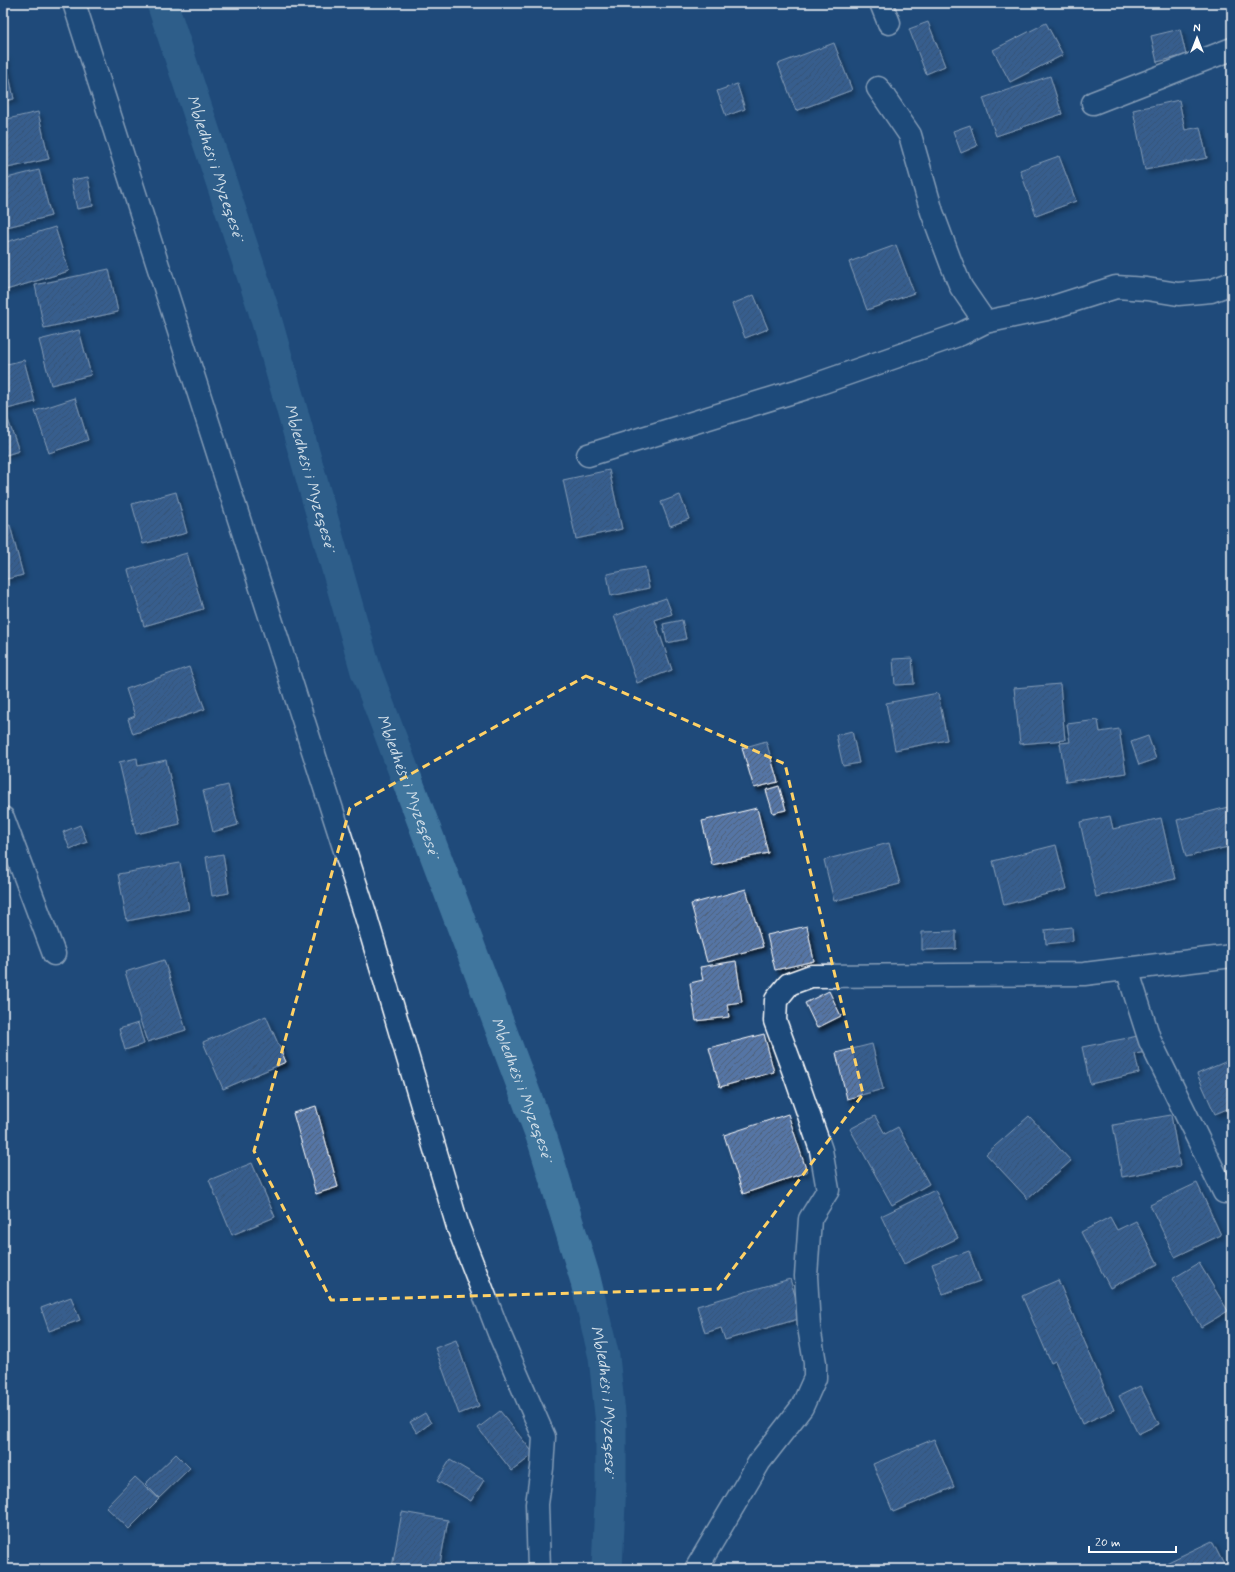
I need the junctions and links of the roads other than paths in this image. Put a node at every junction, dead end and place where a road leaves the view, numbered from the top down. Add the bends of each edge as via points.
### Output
1 (74, 3) edge
2 (1232, 49) edge
3 (878, 88) dead end
4 (1093, 103) dead end
5 (1232, 283) edge
6 (985, 322) junction
7 (588, 455) dead end
8 (3, 818) edge
9 (54, 954) dead end
10 (1231, 959) edge
11 (1127, 969) junction
12 (1224, 1192) dead end
13 (539, 1569) edge
14 (696, 1569) edge

1 - 13 street via 364,910 458,1227 499,1333 544,1437 537,1504
2 - 4 street
3 - 6 street via 910,135 932,212 951,263 961,287
5 - 6 street via 1211,291 1178,294 1147,288 1116,287 1047,309
6 - 7 street via 961,334 806,388
8 - 9 street
10 - 11 street
11 - 12 street via 1150,1041
11 - 14 street via 1084,974 811,976 789,984 776,1000 775,1021 821,1150 828,1190 810,1219 806,1276 815,1378 802,1407 760,1461

